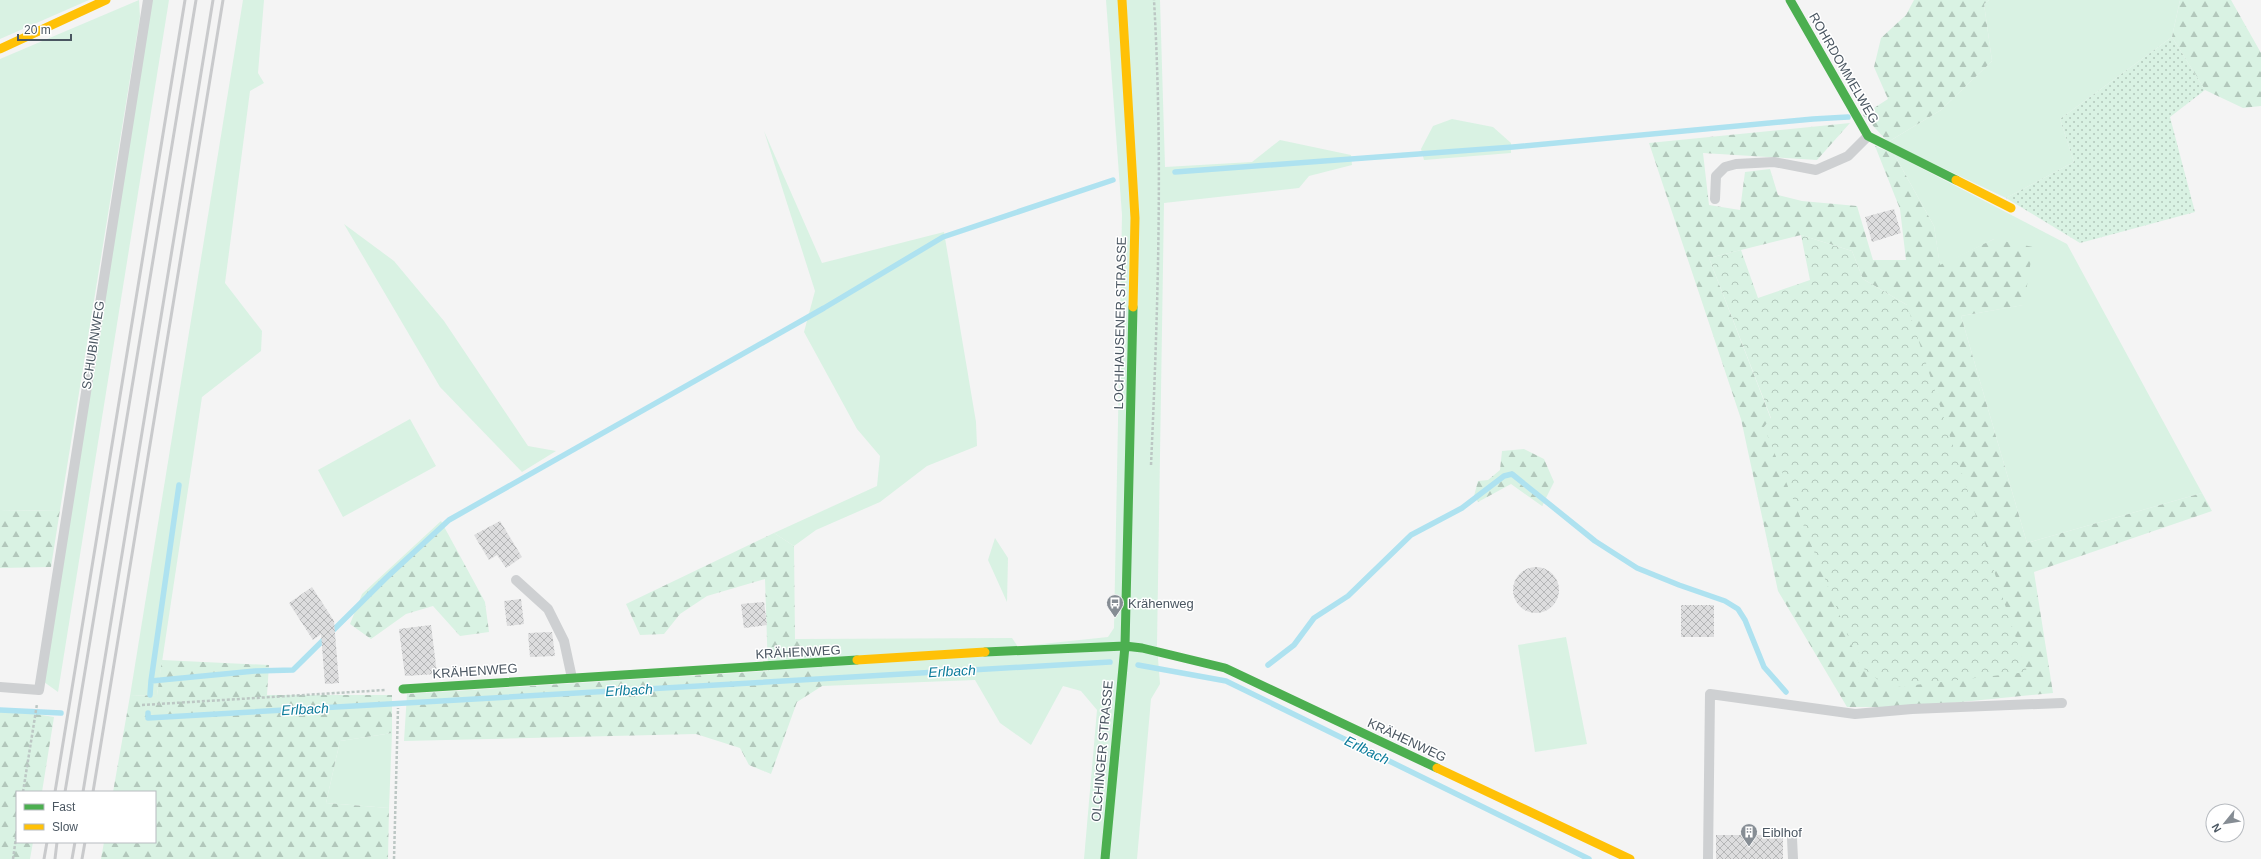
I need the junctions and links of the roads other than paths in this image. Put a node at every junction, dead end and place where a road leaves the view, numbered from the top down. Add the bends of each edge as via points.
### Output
1 (106, 0) edge
2 (148, 0) edge
3 (1122, 0) edge
4 (1790, 0) edge
5 (0, 49) edge
6 (1868, 136) junction
7 (1715, 199) dead end
8 (2011, 208) dead end
9 (516, 580) dead end
10 (1125, 646) junction
11 (572, 678) junction
12 (0, 687) edge
13 (403, 689) road end
14 (2062, 704) dead end
15 (1792, 838) dead end
16 (1105, 859) edge
17 (1630, 859) edge
18 (1708, 859) edge
19 (1793, 859) edge

1 - 5 street
2 - 12 lane, SCHUBINWEG via 39,690
3 - 10 street, LOCHHAUSENER STRASSE via 1135,218
4 - 6 street, ROHRDOMMELWEG
6 - 7 lane via 1848,156 1816,170 1774,162 1725,167 1716,176
6 - 8 street, ROHRDOMMELWEG
9 - 11 lane via 548,609 564,641
10 - 11 street, KRÄHENWEG via 1020,650
10 - 16 street, OLCHINGER STRASSE
10 - 17 street, KRÄHENWEG via 1225,668
11 - 13 street, KRÄHENWEG
14 - 18 lane via 1912,709 1855,714 1710,694
15 - 19 lane

